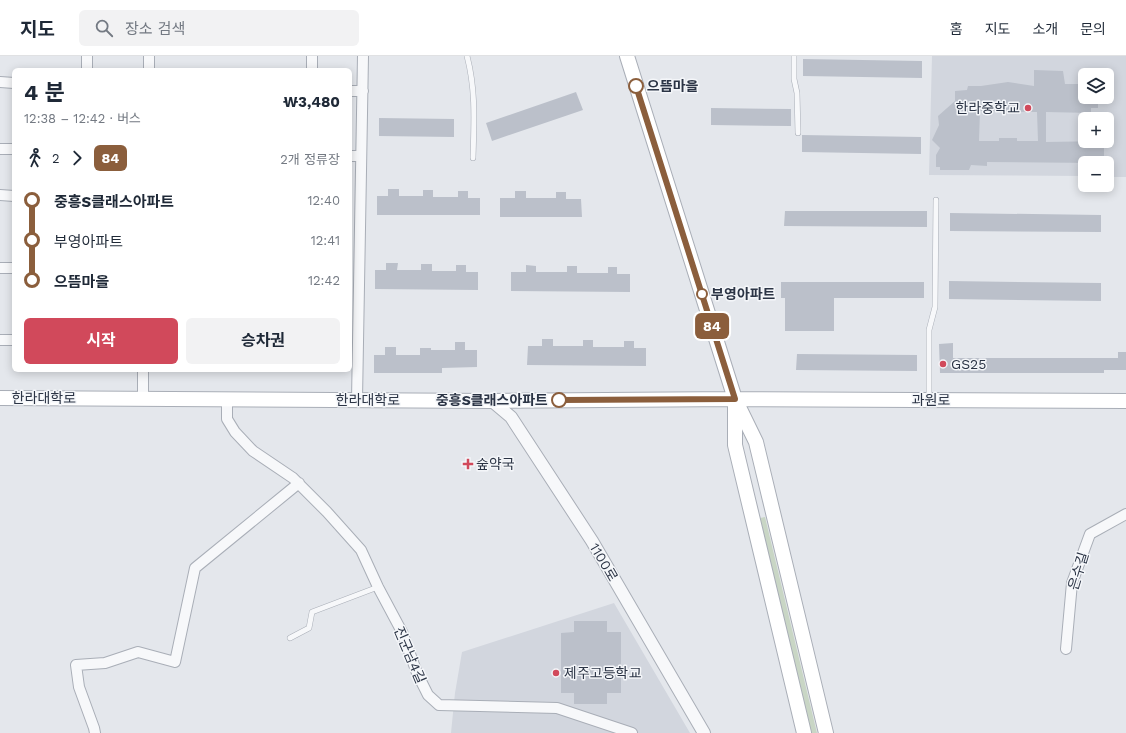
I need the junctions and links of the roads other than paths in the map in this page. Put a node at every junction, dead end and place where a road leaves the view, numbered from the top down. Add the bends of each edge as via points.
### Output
1 (87, 56) edge
2 (149, 56) edge
3 (312, 56) edge
4 (363, 56) edge
5 (466, 56) edge
6 (627, 56) edge
7 (794, 56) edge
8 (87, 68) edge
9 (149, 68) edge
10 (312, 68) edge
11 (0, 82) edge
12 (12, 83) edge
13 (352, 91) edge
14 (363, 91) junction
15 (798, 133) dead end
16 (0, 149) edge
17 (12, 149) edge
18 (352, 156) edge
19 (361, 156) junction
20 (473, 158) dead end
21 (0, 195) edge
22 (12, 196) edge
23 (936, 200) dead end
24 (352, 202) edge
25 (360, 202) junction
26 (0, 268) edge
27 (12, 268) edge
28 (355, 272) edge
29 (354, 337) edge
30 (0, 340) edge
31 (12, 340) edge
32 (143, 372) edge
33 (0, 398) edge
34 (143, 398) junction
35 (735, 399) junction
36 (227, 400) junction
37 (357, 400) junction
38 (929, 400) junction
39 (492, 401) junction
40 (1126, 401) edge
41 (299, 483) junction
42 (1126, 514) edge
43 (378, 587) junction
44 (290, 638) dead end
45 (1066, 649) dead end
46 (95, 733) edge
47 (632, 733) edge
48 (704, 733) edge
49 (804, 733) edge
50 (826, 733) edge

1 - 8 street
2 - 9 street
3 - 10 street
4 - 14 street
5 - 20 lane via 471,71 474,99
6 - 35 main road
7 - 15 lane
11 - 12 street
13 - 14 street
14 - 19 street
16 - 17 street
18 - 19 street
19 - 25 street
21 - 22 street
23 - 38 lane via 935,307 929,330
24 - 25 street
25 - 28 street
26 - 27 street
28 - 29 street
29 - 37 street
30 - 31 street
32 - 34 street
33 - 34 main road, 한라대학로
34 - 36 main road, 한라대학로
35 - 38 main road, 과원로
35 - 39 main road, 한라대학로
35 - 49 main road via 735,445
35 - 50 main road via 756,442
36 - 37 main road, 한라대학로
36 - 41 street, 진군남4길 via 227,419 235,432 253,451
37 - 39 main road, 한라대학로
38 - 40 main road, 과원로
39 - 48 street, 1100로 via 511,417 592,541
41 - 43 street, 진군남4길 via 361,550
41 - 46 street via 195,568 175,662 138,652 105,663 76,664 79,687
42 - 45 street, 은수길 via 1090,534 1072,584
43 - 44 lane via 312,612 309,628
43 - 47 street, 진군남4길 via 402,632 428,695 438,704 557,708

